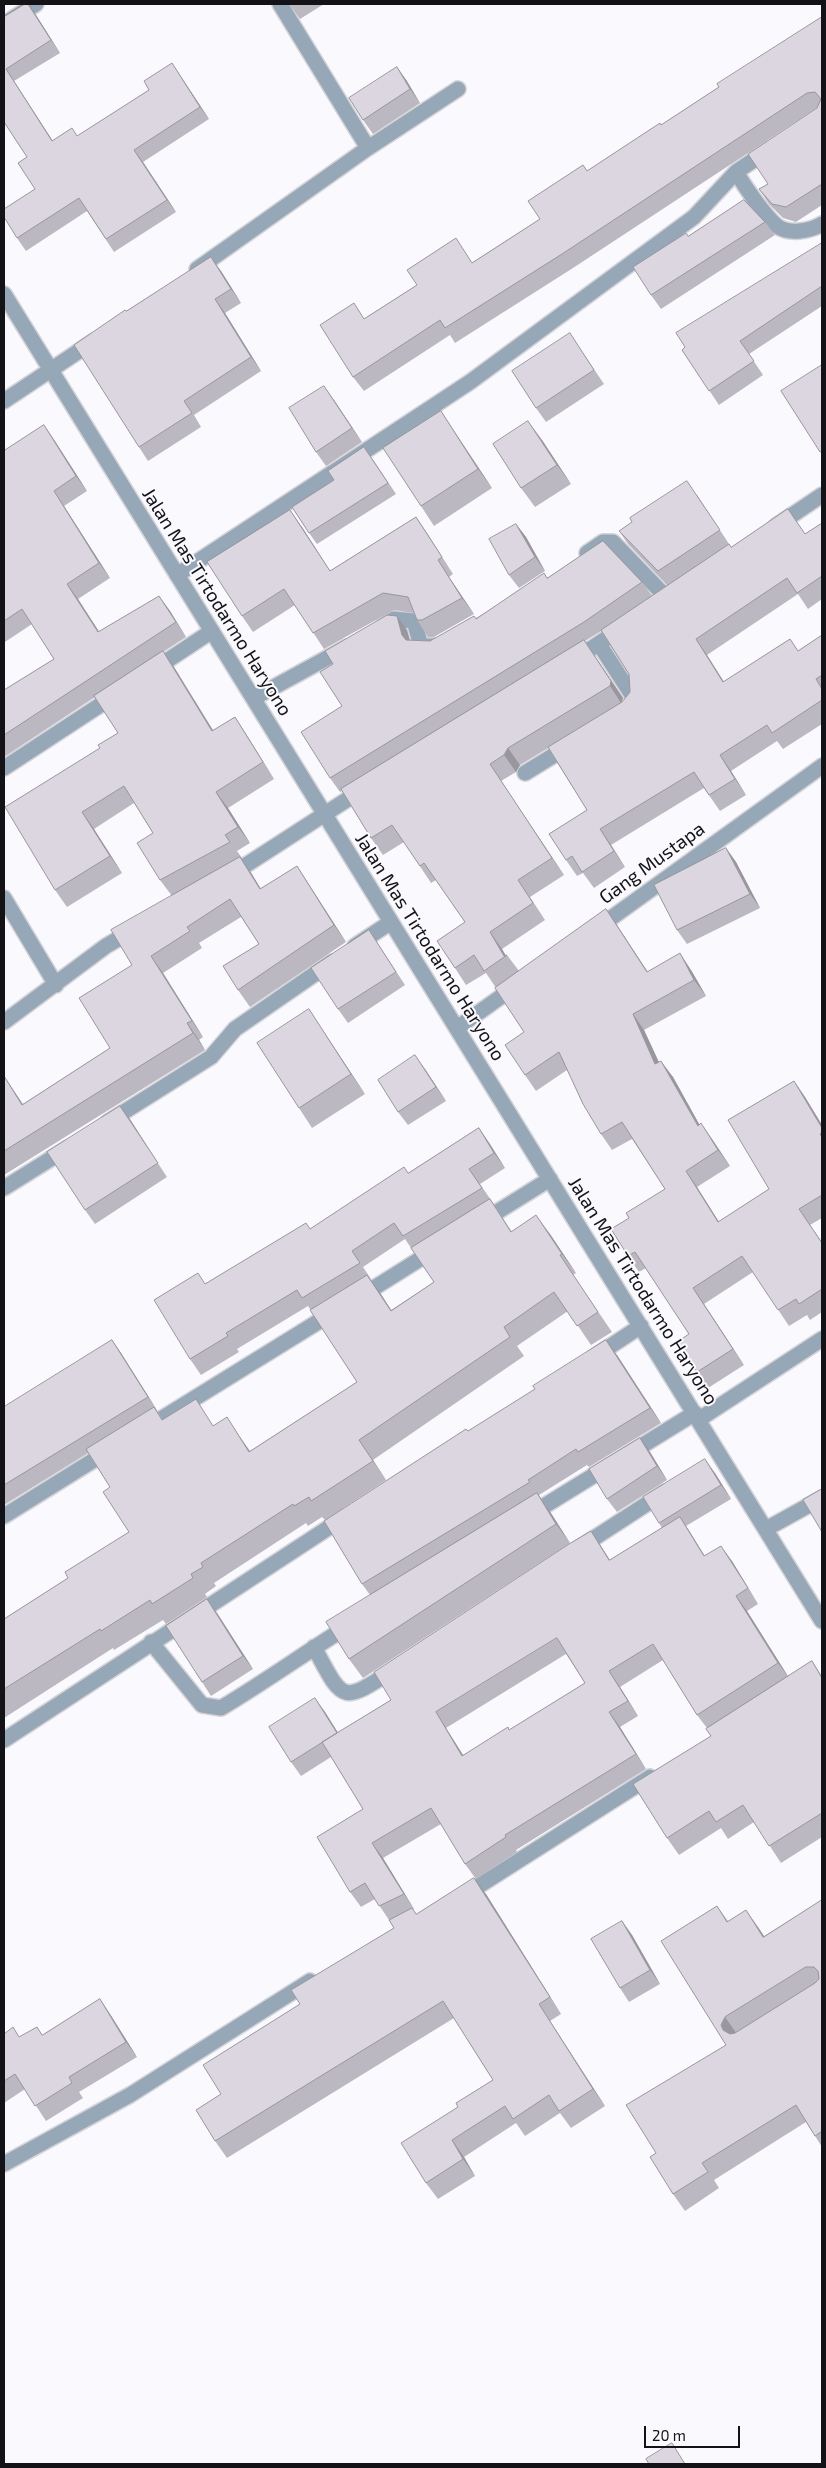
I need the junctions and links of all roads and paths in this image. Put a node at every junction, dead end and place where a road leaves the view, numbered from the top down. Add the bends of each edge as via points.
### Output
1 (36, 4) edge
2 (280, 4) edge
3 (4, 24) edge
4 (458, 89) dead end
5 (783, 141) edge
6 (368, 148) junction
7 (736, 172) junction
8 (822, 224) edge
9 (181, 279) edge
10 (4, 294) edge
11 (108, 331) edge
12 (51, 371) junction
13 (4, 401) edge
14 (822, 496) edge
15 (765, 533) edge
16 (572, 563) edge
17 (177, 575) junction
18 (682, 586) edge
19 (666, 597) junction
20 (651, 608) edge
21 (636, 618) edge
22 (212, 631) junction
23 (444, 641) edge
24 (599, 644) junction
25 (558, 670) edge
26 (254, 698) junction
27 (620, 715) edge
28 (581, 739) edge
29 (822, 766) edge
30 (4, 768) edge
31 (525, 773) dead end
32 (374, 782) edge
33 (324, 813) junction
34 (215, 884) edge
35 (4, 898) edge
36 (147, 921) edge
37 (391, 922) junction
38 (583, 938) edge
39 (528, 977) edge
40 (56, 985) junction
41 (4, 1022) edge
42 (457, 1028) junction
43 (95, 1131) edge
44 (78, 1141) edge
45 (550, 1179) junction
46 (4, 1188) edge
47 (466, 1231) edge
48 (449, 1241) edge
49 (641, 1326) junction
50 (822, 1339) edge
51 (582, 1364) edge
52 (696, 1417) junction
53 (720, 1456) junction
54 (704, 1466) edge
55 (678, 1483) edge
56 (822, 1498) edge
57 (358, 1508) edge
58 (4, 1516) edge
59 (517, 1522) edge
60 (766, 1529) junction
61 (570, 1554) edge
62 (365, 1616) edge
63 (822, 1621) edge
64 (151, 1642) junction
65 (314, 1647) junction
66 (411, 1658) edge
67 (4, 1740) edge
68 (661, 1770) edge
69 (451, 1901) edge
70 (323, 1973) edge
71 (4, 2164) edge

1 - 3 street
2 - 6 street
4 - 6 street
5 - 7 street
6 - 9 street
7 - 8 street via 778,227 794,232
7 - 17 street via 694,217 470,382
10 - 12 street, Jalan Mas Tirtodarmo Haryono
11 - 12 street
12 - 13 street
12 - 17 street, Jalan Mas Tirtodarmo Haryono
14 - 15 street
16 - 19 street via 602,542 613,542
17 - 22 street, Jalan Mas Tirtodarmo Haryono
18 - 19 street
19 - 20 street
21 - 24 street
22 - 26 street, Jalan Mas Tirtodarmo Haryono
22 - 30 street
23 - 26 street via 436,646 421,646 414,621 394,618
24 - 25 street
24 - 27 street via 632,695 633,703
26 - 33 street, Jalan Mas Tirtodarmo Haryono
28 - 31 street
29 - 38 street, Gang Mustapa
32 - 33 street
33 - 34 street
33 - 37 street, Jalan Mas Tirtodarmo Haryono
35 - 40 street
36 - 40 street via 106,946
37 - 42 street, Jalan Mas Tirtodarmo Haryono
37 - 43 street via 234,1029 211,1057
39 - 42 street
40 - 41 street
42 - 45 street, Jalan Mas Tirtodarmo Haryono
44 - 46 street
45 - 47 street
45 - 49 street, Jalan Mas Tirtodarmo Haryono
48 - 58 street
49 - 51 street
49 - 52 street, Jalan Mas Tirtodarmo Haryono
50 - 52 street
52 - 53 street, Jalan Mas Tirtodarmo Haryono
52 - 59 street
53 - 54 street
53 - 60 street, Jalan Mas Tirtodarmo Haryono
55 - 61 street
56 - 60 street
57 - 64 street
60 - 63 street, Jalan Mas Tirtodarmo Haryono
62 - 65 street
64 - 65 street via 202,1705 221,1708
64 - 67 street
65 - 66 street via 333,1683 340,1690 353,1694
68 - 69 street via 477,1889
70 - 71 street via 130,2095

